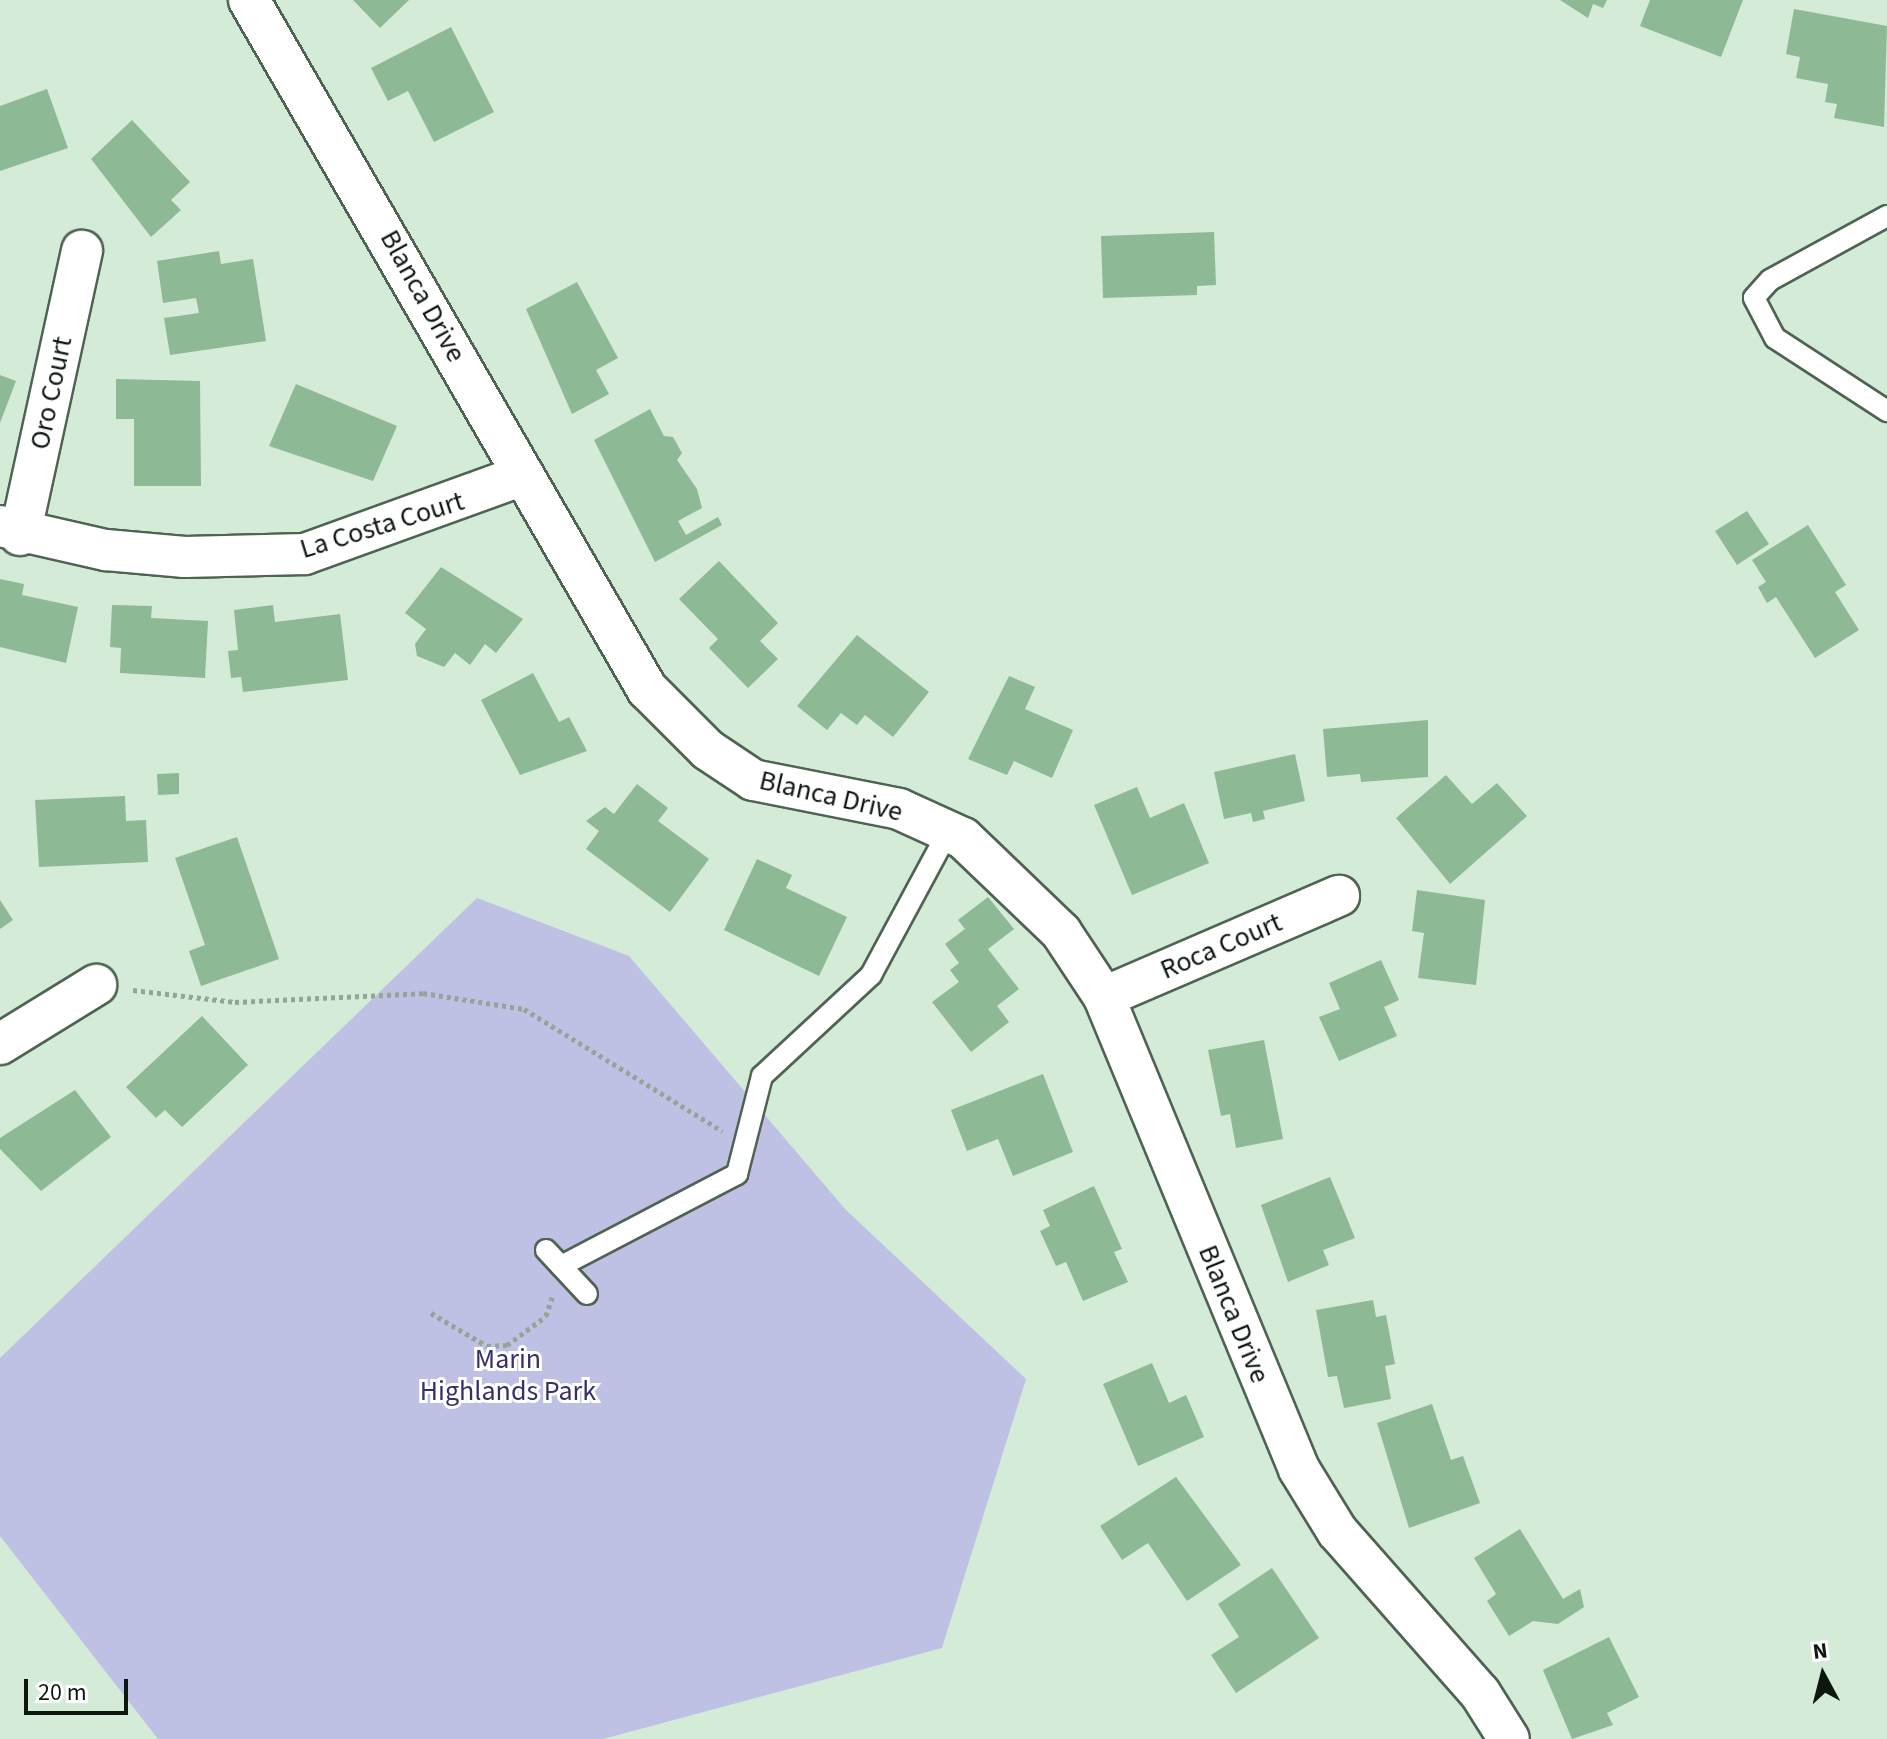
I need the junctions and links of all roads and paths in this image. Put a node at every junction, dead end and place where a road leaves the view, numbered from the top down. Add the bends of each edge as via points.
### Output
1 (249, 0) edge
2 (1887, 216) edge
3 (82, 251) dead end
4 (1887, 411) edge
5 (523, 475) junction
6 (10, 530) edge
7 (948, 832) junction
8 (1339, 896) dead end
9 (96, 985) joint
10 (1104, 997) junction
11 (0, 1044) edge
12 (744, 1144) junction
13 (737, 1174) junction
14 (731, 1196) dead end
15 (546, 1250) dead end
16 (561, 1266) junction
17 (587, 1294) dead end
18 (431, 1313) dead end
19 (1509, 1739) edge

1 - 5 street, Blanca Drive
2 - 4 lane via 1770,280 1754,298 1775,338
3 - 6 street, Oro Court
5 - 6 street, La Costa Court via 305,554 185,557
5 - 7 street, Blanca Drive via 647,689 708,750 753,780 899,809
7 - 10 street, Blanca Drive via 1020,885
7 - 12 lane via 871,975 762,1076
8 - 10 street, Roca Court
9 - 11 street
9 - 12 path via 235,1002 423,993 524,1009
10 - 19 street, Blanca Drive via 1299,1469 1337,1531 1480,1693
12 - 13 lane
13 - 14 lane
13 - 16 lane
15 - 16 lane
16 - 17 lane
16 - 18 path via 546,1316 507,1345 487,1346

